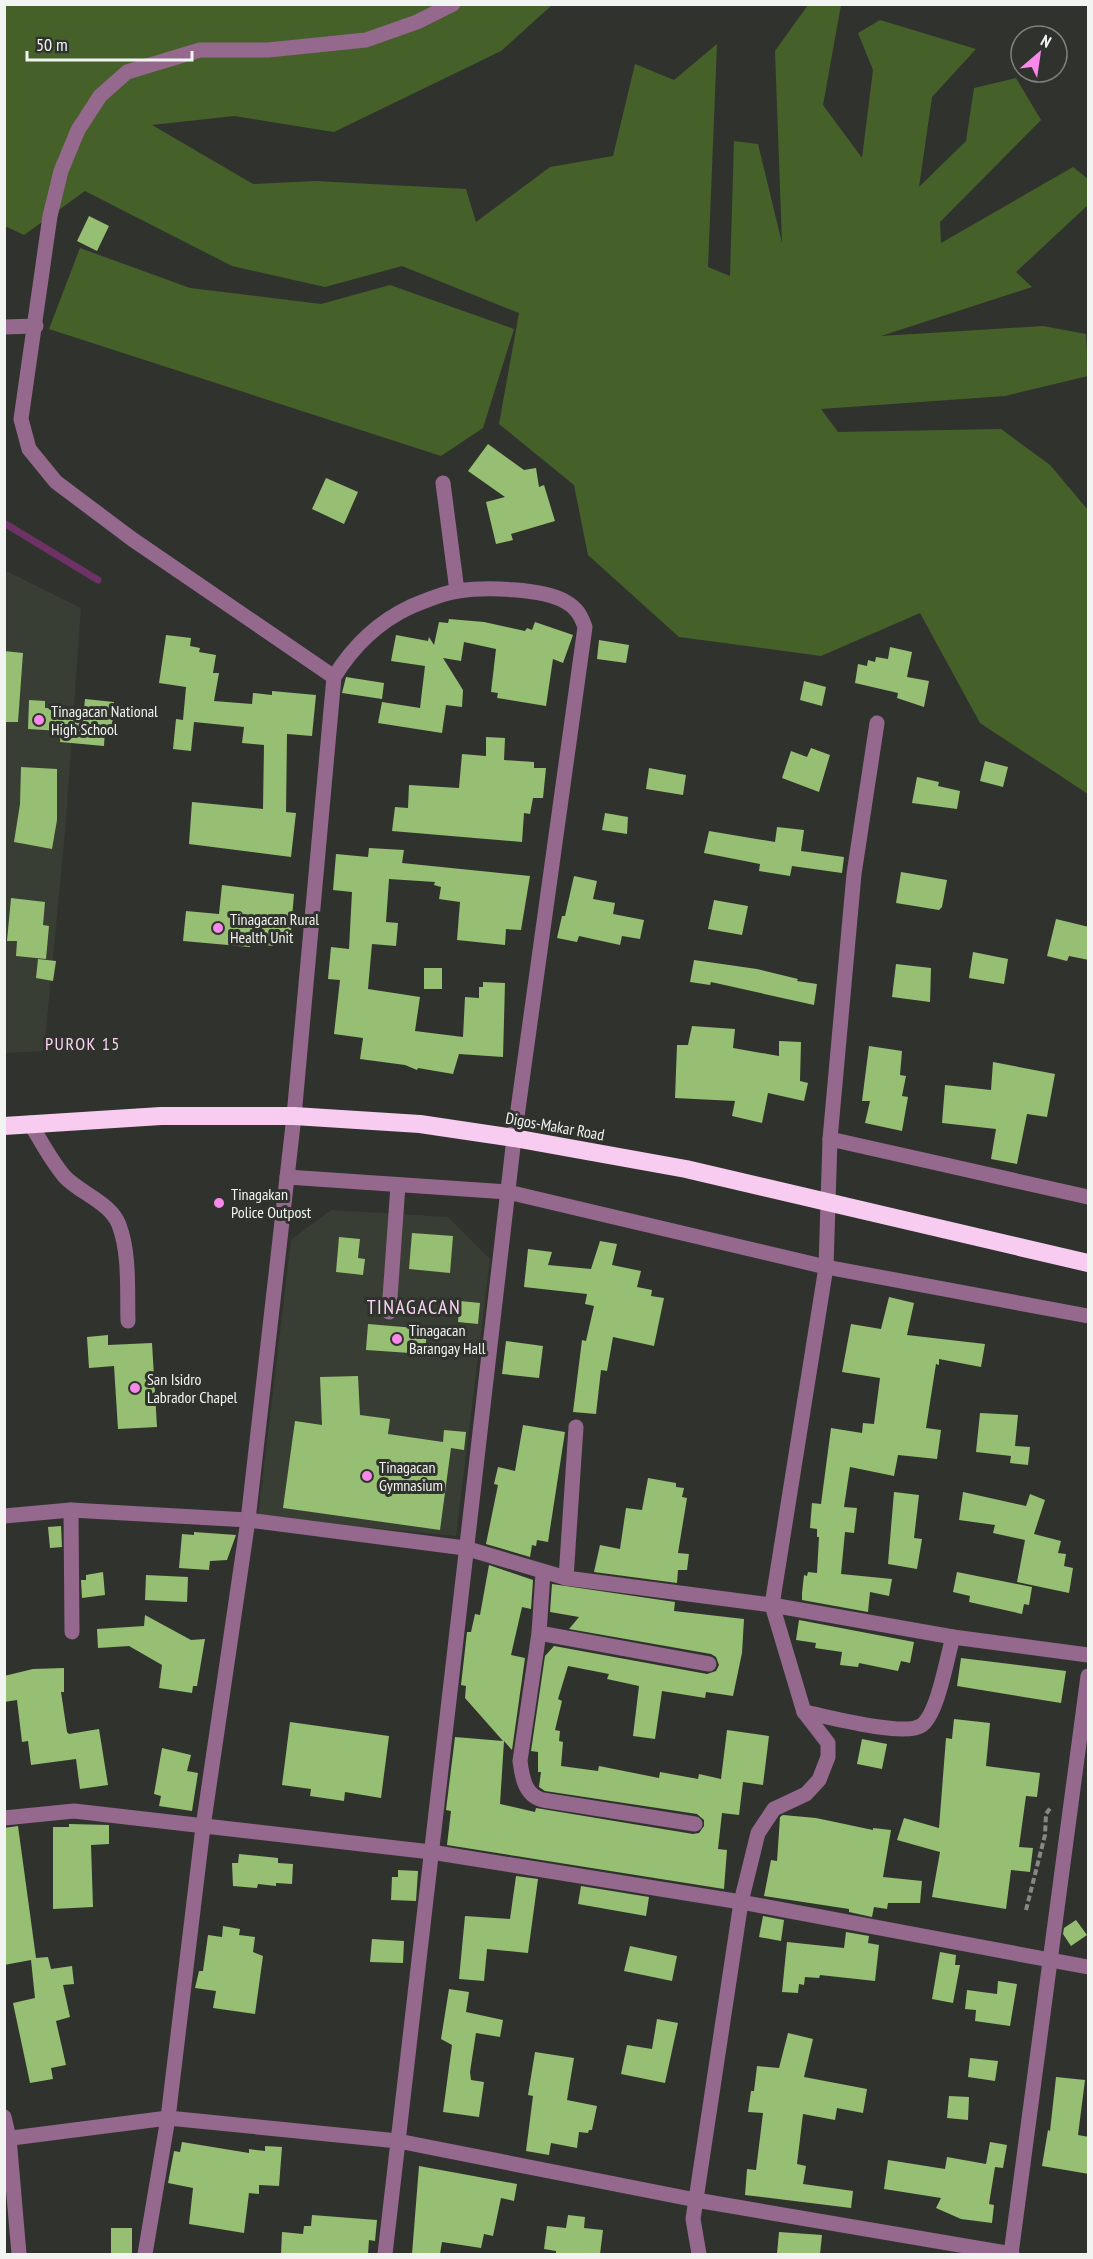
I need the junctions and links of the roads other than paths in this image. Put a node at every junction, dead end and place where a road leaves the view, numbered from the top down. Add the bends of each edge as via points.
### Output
1 (453, 4) edge
2 (36, 326) junction
3 (4, 327) edge
4 (443, 483) dead end
5 (457, 591) junction
6 (334, 677) junction
7 (877, 723) dead end
8 (294, 1116) junction
9 (30, 1123) junction
10 (4, 1126) edge
11 (514, 1138) junction
12 (830, 1139) junction
13 (287, 1177) junction
14 (398, 1185) junction
15 (508, 1192) junction
16 (1089, 1197) edge
17 (828, 1202) junction
18 (1089, 1263) edge
19 (826, 1267) junction
20 (389, 1312) dead end
21 (1089, 1316) edge
22 (128, 1321) dead end
23 (576, 1427) dead end
24 (71, 1510) junction
25 (4, 1516) edge
26 (248, 1520) junction
27 (465, 1548) junction
28 (543, 1573) junction
29 (566, 1578) junction
30 (772, 1605) junction
31 (72, 1632) dead end
32 (539, 1633) junction
33 (953, 1637) junction
34 (1089, 1655) edge
35 (709, 1664) dead end
36 (1089, 1676) edge
37 (804, 1712) junction
38 (4, 1818) edge
39 (695, 1824) dead end
40 (203, 1827) junction
41 (430, 1852) junction
42 (741, 1902) junction
43 (1050, 1961) junction
44 (1089, 1966) edge
45 (4, 2117) edge
46 (168, 2118) junction
47 (7, 2138) edge
48 (398, 2141) junction
49 (696, 2200) junction
50 (19, 2254) edge
51 (145, 2254) edge
52 (385, 2254) edge
53 (699, 2254) edge
54 (1011, 2254) edge

1 - 2 street via 417,22 366,39 268,50 200,50 127,72 100,96 78,130 61,171 50,216
2 - 3 street
2 - 6 street via 21,420 29,449 56,482 132,539
4 - 5 street
5 - 6 street via 409,608 374,631 351,650
5 - 11 street via 531,592 565,601 578,612 585,627
6 - 8 street
7 - 12 street via 854,874
8 - 9 highway, Digos-Makar Road via 161,1116
8 - 11 highway, Digos-Makar Road via 420,1124
8 - 13 street
9 - 10 highway, Digos-Makar Road
9 - 22 street via 67,1178 113,1214 119,1224 125,1245
11 - 15 street
11 - 17 highway, Digos-Makar Road via 686,1168
12 - 16 street
12 - 17 street
13 - 14 street
13 - 26 street
14 - 15 street
14 - 20 street
15 - 19 street
15 - 27 street
17 - 18 highway, Digos-Makar Road
17 - 19 street
19 - 21 street
19 - 30 street
23 - 29 street
24 - 25 street
24 - 26 street
24 - 31 street
26 - 27 street
26 - 40 street
27 - 28 street
27 - 41 street
28 - 29 street
28 - 32 street
29 - 30 street
30 - 33 street
30 - 37 street
32 - 35 street
32 - 39 street via 520,1761 522,1779 535,1798
33 - 34 street
33 - 37 street via 923,1725 881,1729
36 - 43 street
37 - 42 street via 828,1743 825,1768 806,1794 774,1809 764,1822
38 - 40 street via 74,1811
40 - 41 street
40 - 46 street
41 - 42 street
41 - 48 street
42 - 43 street
42 - 49 street
43 - 44 street
43 - 54 street
45 - 47 street
46 - 47 street
46 - 48 street
46 - 51 street
47 - 50 street
48 - 49 street
48 - 52 street
49 - 53 street via 693,2219
49 - 54 street

